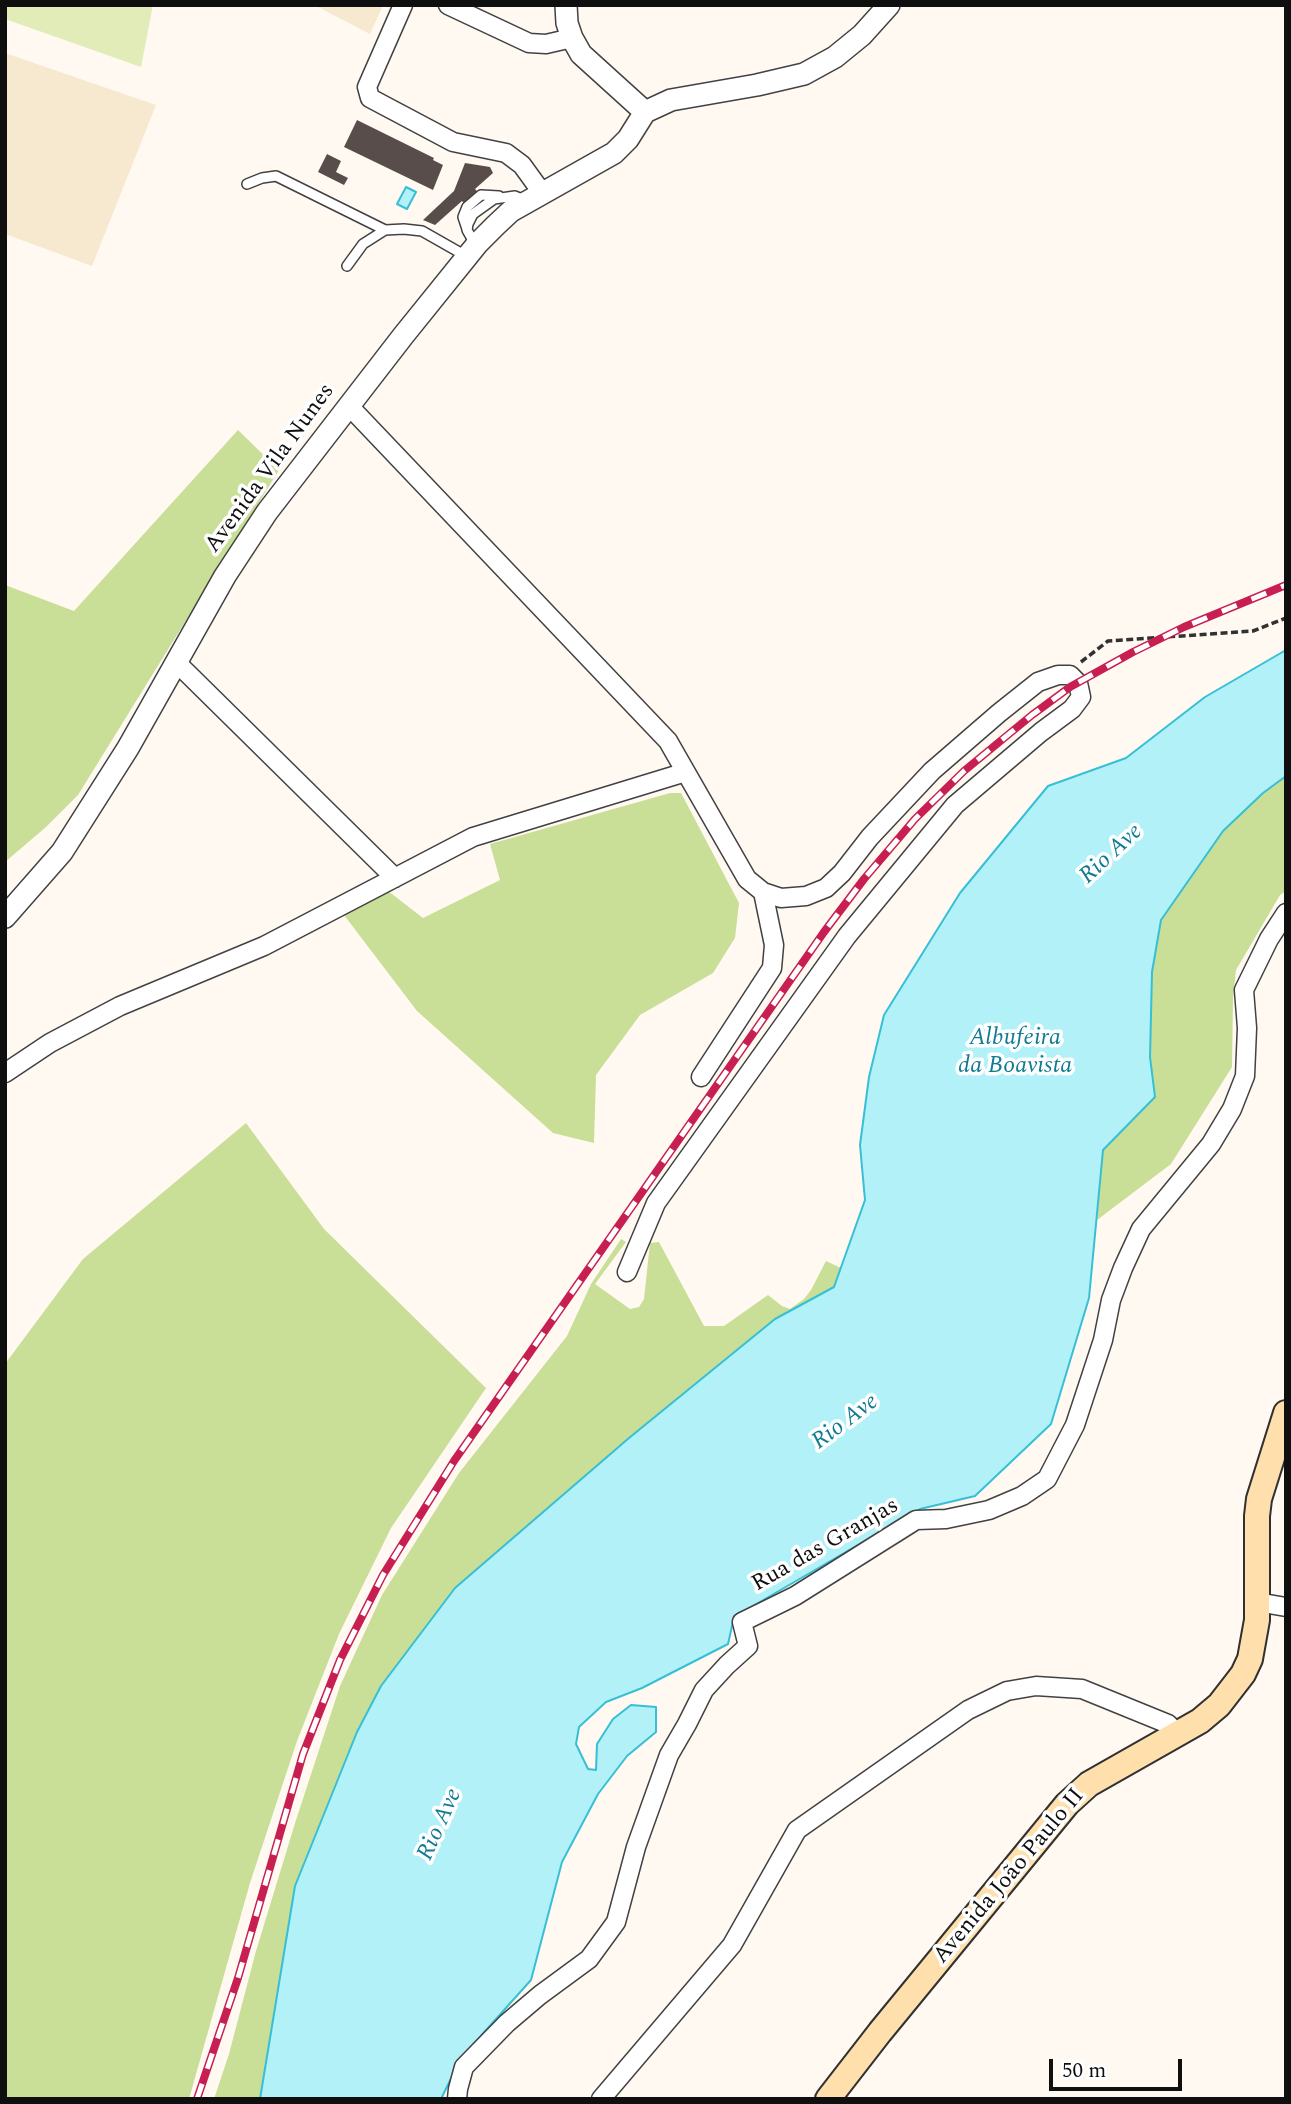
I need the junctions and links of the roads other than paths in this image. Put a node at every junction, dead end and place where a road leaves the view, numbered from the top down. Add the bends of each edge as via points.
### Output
1 (403, 5) edge
2 (448, 5) edge
3 (566, 5) edge
4 (889, 5) edge
5 (572, 38) junction
6 (645, 112) junction
7 (247, 184) dead end
8 (536, 198) junction
9 (385, 230) junction
10 (470, 245) junction
11 (347, 266) dead end
12 (350, 407) junction
13 (177, 663) junction
14 (687, 772) junction
15 (395, 878) junction
16 (762, 892) junction
17 (1286, 913) edge
18 (5, 917) edge
19 (5, 1073) edge
20 (701, 1077) dead end
21 (627, 1272) dead end
22 (1286, 1413) edge
23 (1257, 1602) junction
24 (1286, 1607) edge
25 (1178, 1734) junction
26 (457, 2099) edge
27 (601, 2099) edge
28 (828, 2099) edge

1 - 8 street via 367,87 370,98 453,142 506,153 522,164
2 - 5 street via 529,43
3 - 5 street
4 - 6 street via 835,57 804,74 671,100
5 - 6 street via 581,54
6 - 8 street, Avenida Vila Nunes via 614,153
7 - 9 lane via 275,176
8 - 10 street, Avenida Vila Nunes via 511,211
8 - 10 lane via 494,199 467,224
9 - 10 lane via 422,232
9 - 11 lane via 363,244
10 - 12 street, Avenida Vila Nunes
12 - 13 street, Avenida Vila Nunes via 267,512
12 - 14 street via 668,741
13 - 15 street
13 - 18 street, Avenida Vila Nunes via 62,852
14 - 15 street via 473,837
14 - 16 street via 747,878
15 - 19 street via 264,946 120,1006
16 - 20 street via 774,945 772,968
16 - 21 street via 781,898 826,888 932,771 1038,682 1070,675 1078,683 1080,697 1072,709 955,805 847,936 656,1203
17 - 26 street, Rua das Granjas via 1244,990 1245,1076 1232,1109 1211,1144 1141,1229 1111,1300 1075,1426 1047,1479 989,1510 916,1520 795,1596 742,1622 748,1646 704,1690 668,1755 616,1922 589,1959 507,2023 464,2067
22 - 23 main road, Avenida João Paulo II via 1259,1499
23 - 24 street
23 - 25 main road, Avenida João Paulo II via 1254,1640 1243,1674 1219,1705
25 - 27 street via 1168,1724 1082,1689 1036,1686 1007,1692 968,1710 797,1830 732,1945
25 - 28 main road, Avenida João Paulo II via 1089,1783 1067,1804

